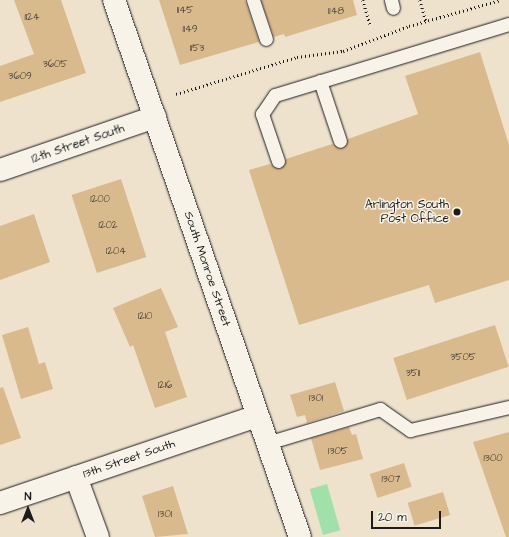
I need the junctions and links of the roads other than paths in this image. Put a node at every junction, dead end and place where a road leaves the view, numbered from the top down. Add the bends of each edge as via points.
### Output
1 (114, 0) edge
2 (253, 0) edge
3 (509, 24) edge
4 (266, 39) dead end
5 (320, 81) junction
6 (155, 117) junction
7 (340, 141) dead end
8 (278, 161) dead end
9 (0, 170) edge
10 (509, 407) edge
11 (257, 416) junction
12 (267, 443) junction
13 (76, 477) junction
14 (0, 503) edge
15 (98, 537) edge
16 (300, 537) edge

1 - 6 street, South Monroe Street
2 - 4 lane
3 - 5 lane
5 - 7 lane
5 - 8 lane via 275,95 262,114
6 - 9 street, 12th Street South
6 - 11 street, South Monroe Street
10 - 12 lane via 410,430 380,409
11 - 12 street, South Monroe Street
11 - 13 street, 13th Street South
12 - 16 street, South Monroe Street
13 - 14 street, 13th Street South
13 - 15 street

